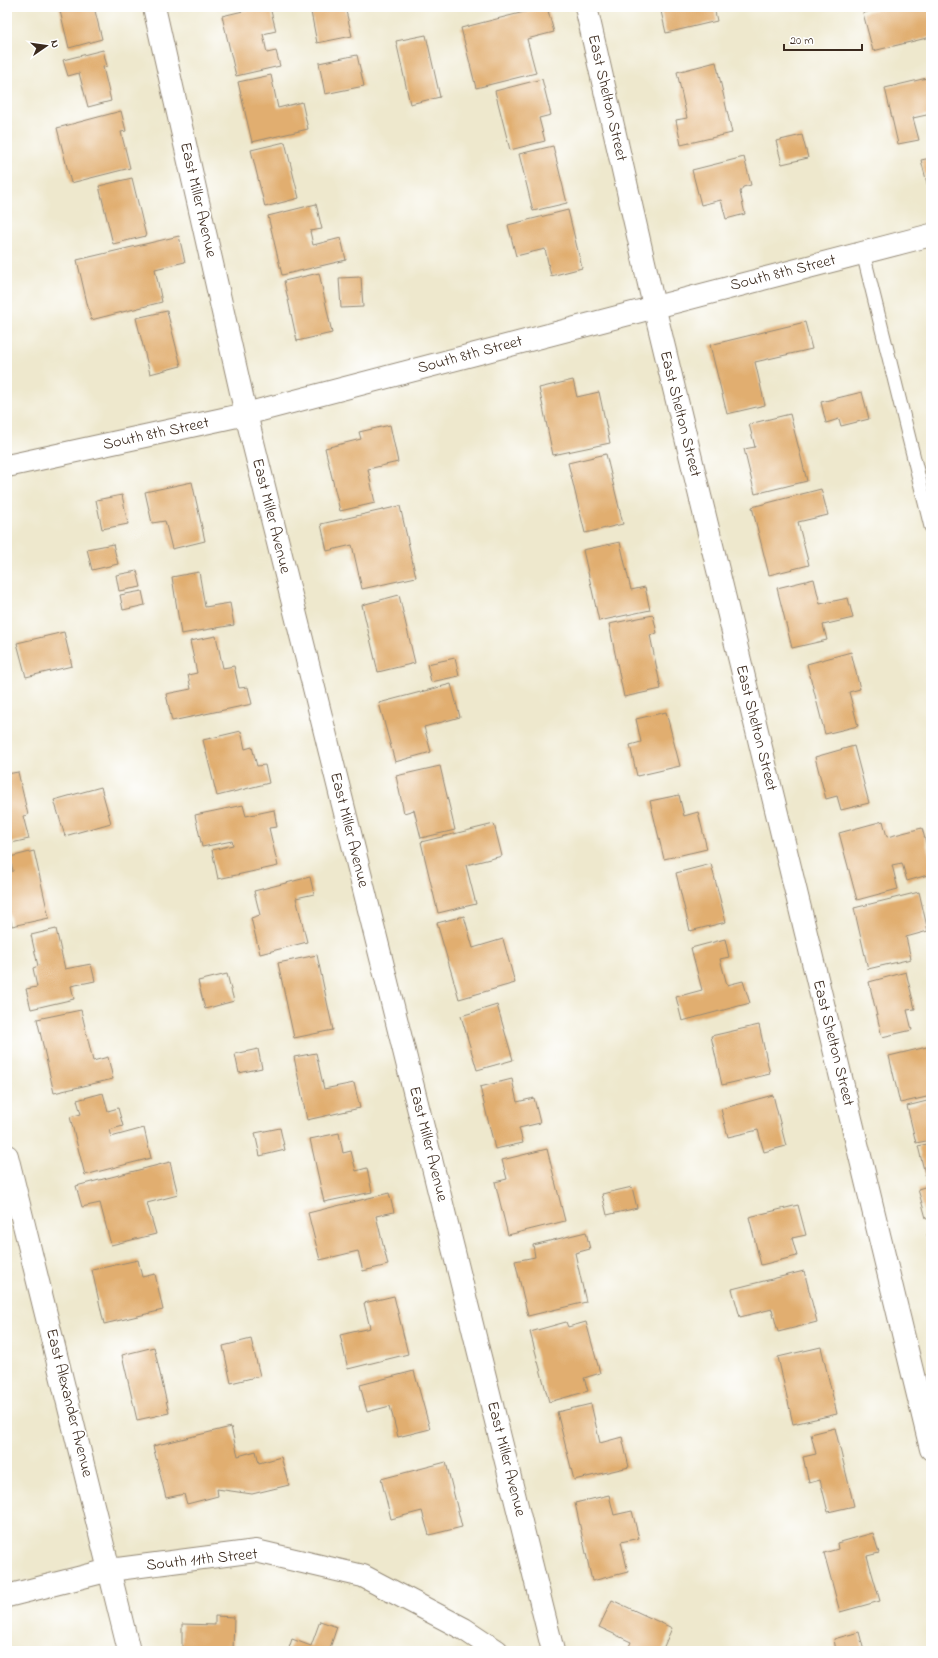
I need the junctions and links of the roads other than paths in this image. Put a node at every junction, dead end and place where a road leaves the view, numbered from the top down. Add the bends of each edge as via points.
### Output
1 (154, 7) edge
2 (586, 7) edge
3 (931, 235) edge
4 (863, 253) junction
5 (654, 306) junction
6 (246, 414) junction
7 (7, 466) edge
8 (931, 527) edge
9 (7, 1156) edge
10 (931, 1449) edge
11 (110, 1570) junction
12 (7, 1596) edge
13 (129, 1651) edge
14 (497, 1651) edge
15 (554, 1651) edge

1 - 6 street, East Miller Avenue
2 - 5 street, East Shelton Street
3 - 4 street, South 8th Street
4 - 5 street, South 8th Street
4 - 8 lane
5 - 6 street, South 8th Street
5 - 10 street, East Shelton Street
6 - 7 street, South 8th Street
6 - 15 street, East Miller Avenue
9 - 11 street, East Alexander Avenue
11 - 12 street, South 11th Street
11 - 13 street, East Alexander Avenue
11 - 14 street, South 11th Street via 256,1551 363,1576 464,1629

